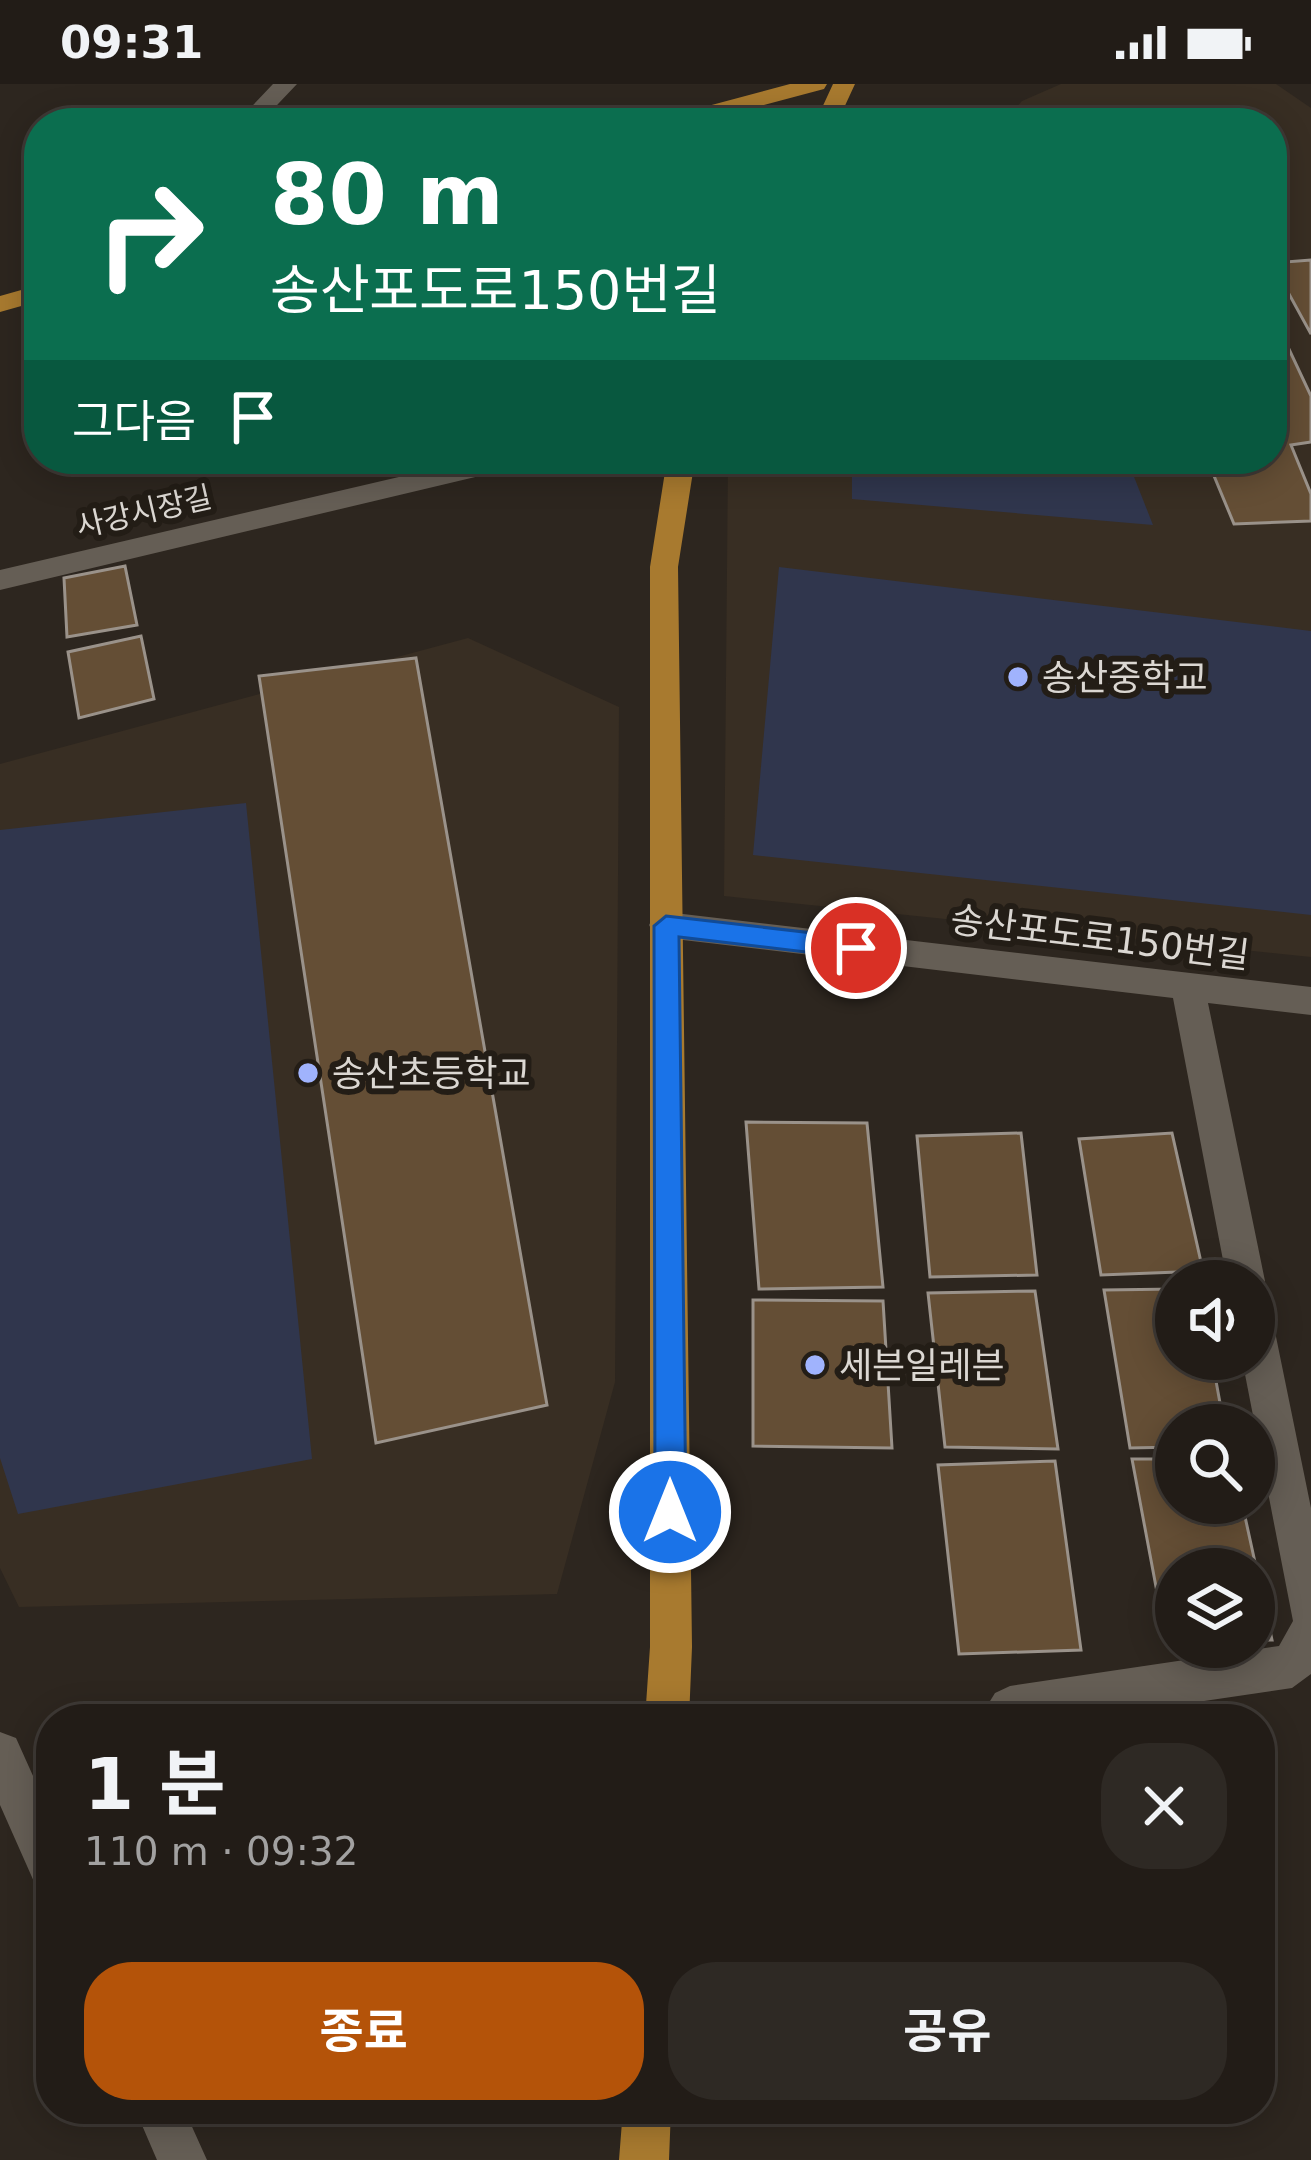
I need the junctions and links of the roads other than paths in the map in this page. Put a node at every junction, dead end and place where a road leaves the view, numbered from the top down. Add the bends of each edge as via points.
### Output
1 (286, 84) edge
2 (816, 84) edge
3 (262, 108) edge
4 (727, 108) edge
5 (449, 474) edge
6 (679, 474) edge
7 (0, 580) edge
8 (666, 926) junction
9 (1188, 986) junction
10 (1311, 1001) edge
11 (1242, 1260) edge
12 (1265, 1380) edge
13 (1311, 1612) edge
14 (1311, 1630) edge
15 (668, 1704) edge
16 (1037, 1704) edge
17 (0, 1754) edge
18 (36, 1834) edge
19 (166, 2124) edge
20 (646, 2124) edge
21 (182, 2160) edge
22 (644, 2160) edge

1 - 3 street
2 - 4 main road
5 - 7 street, 사강시장길
6 - 8 main road via 664,567
8 - 9 street, 송산포도로150번길
8 - 15 main road
9 - 10 street, 송산포도로150번길
9 - 11 street
12 - 13 street
14 - 16 street via 1292,1666
17 - 18 street
19 - 21 street
20 - 22 main road

